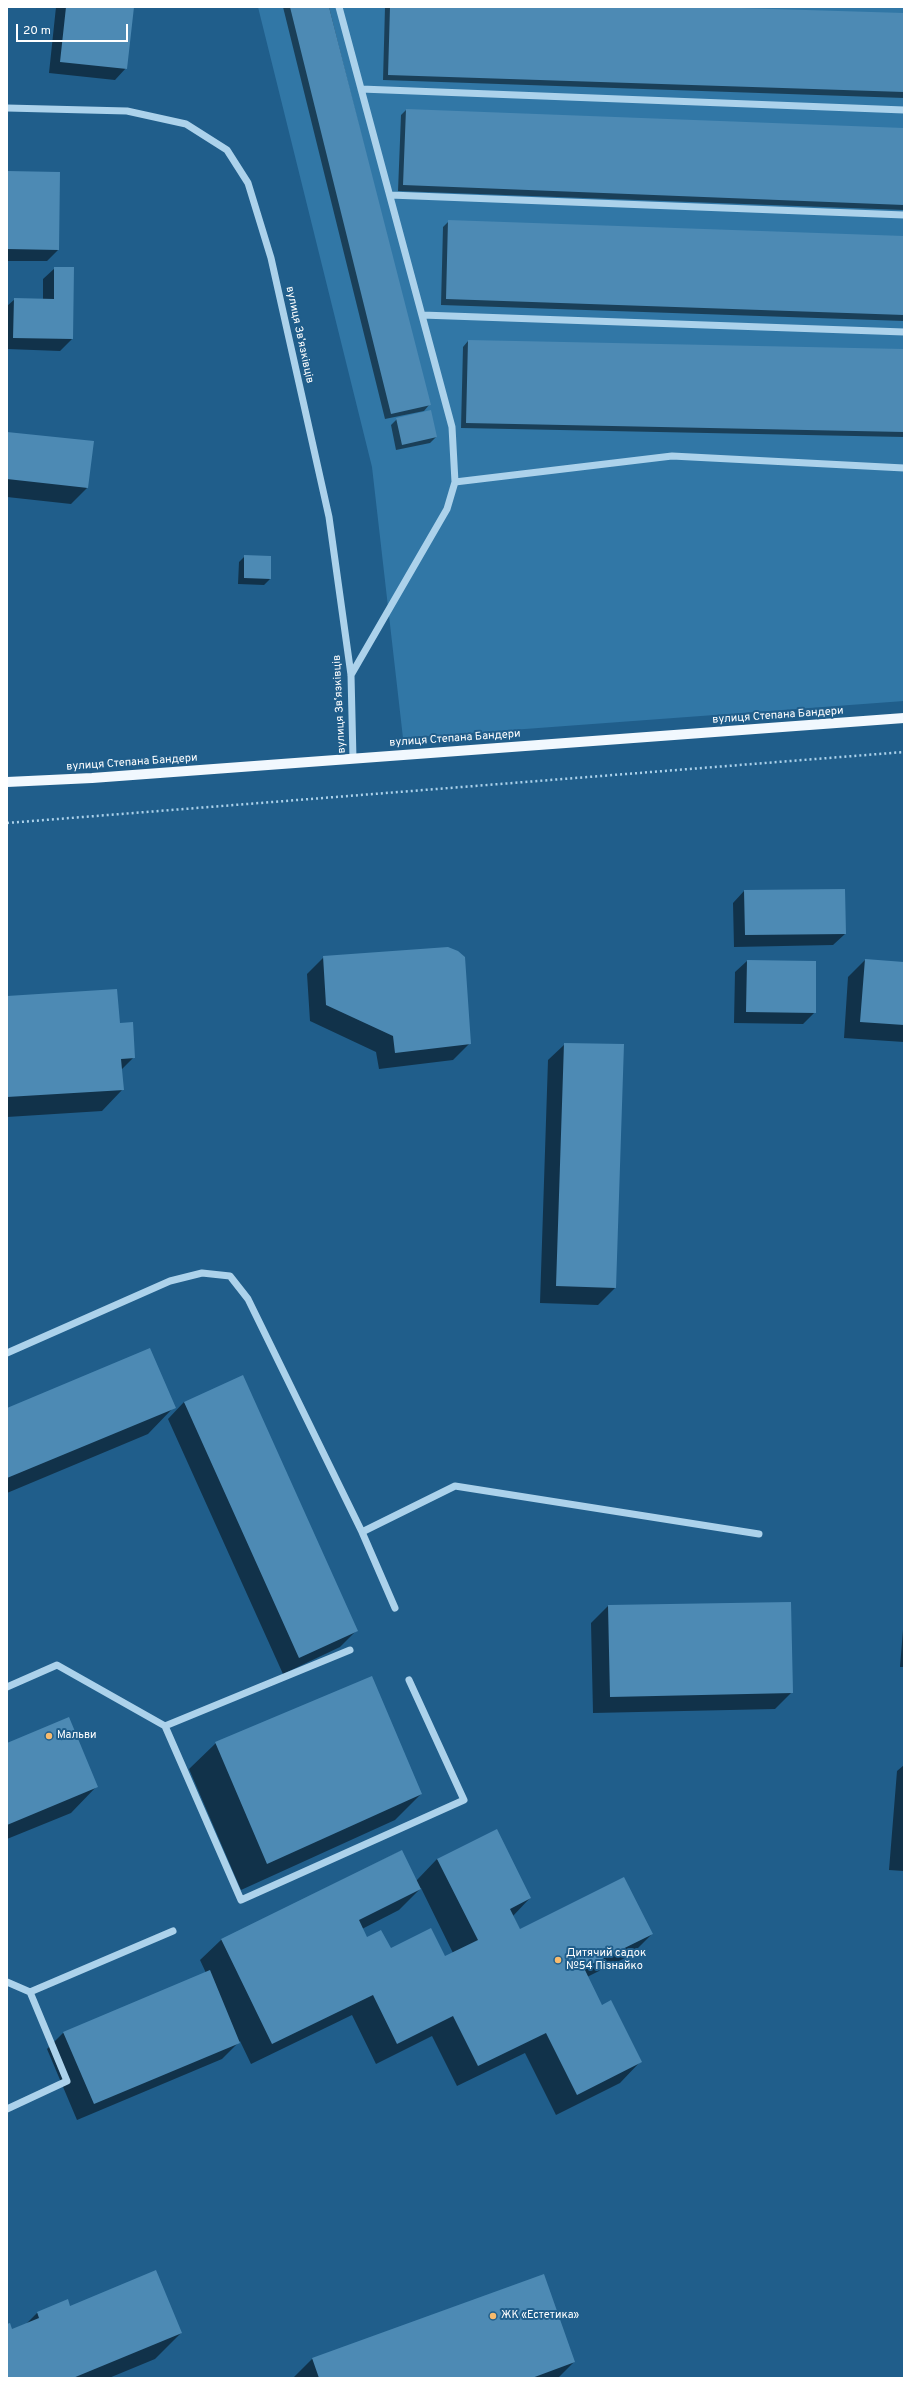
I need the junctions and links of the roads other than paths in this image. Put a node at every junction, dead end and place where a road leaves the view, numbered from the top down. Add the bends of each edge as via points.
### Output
1 (339, 7) edge
2 (361, 89) junction
3 (7, 108) edge
4 (904, 110) edge
5 (390, 196) junction
6 (904, 215) edge
7 (422, 315) junction
8 (904, 332) edge
9 (904, 468) edge
10 (455, 482) junction
11 (351, 675) junction
12 (904, 718) edge
13 (354, 759) junction
14 (7, 782) edge
15 (7, 1353) edge
16 (362, 1532) junction
17 (759, 1534) dead end
18 (394, 1608) dead end
19 (350, 1650) dead end
20 (409, 1680) dead end
21 (7, 1687) edge
22 (165, 1726) junction
23 (173, 1930) dead end
24 (7, 1982) edge
25 (30, 1992) junction
26 (7, 2109) edge

1 - 2 street
2 - 4 street
2 - 5 street
3 - 11 street, вулиця Звʼязківців via 127,111 186,124 227,150 248,183 271,258 328,517
5 - 6 street
5 - 7 street
7 - 8 street
7 - 10 street via 452,427
9 - 10 street via 672,456
10 - 11 street via 448,509
11 - 13 street, вулиця Звʼязківців
12 - 13 main road, вулиця Степана Бандери
13 - 14 main road, вулиця Степана Бандери
15 - 16 street via 170,1281 202,1273 230,1276 248,1299
16 - 17 street via 455,1486
16 - 18 street
19 - 22 street
20 - 22 street via 464,1800 241,1900
21 - 22 street via 57,1665
23 - 25 street
24 - 25 street
25 - 26 street via 67,2081

